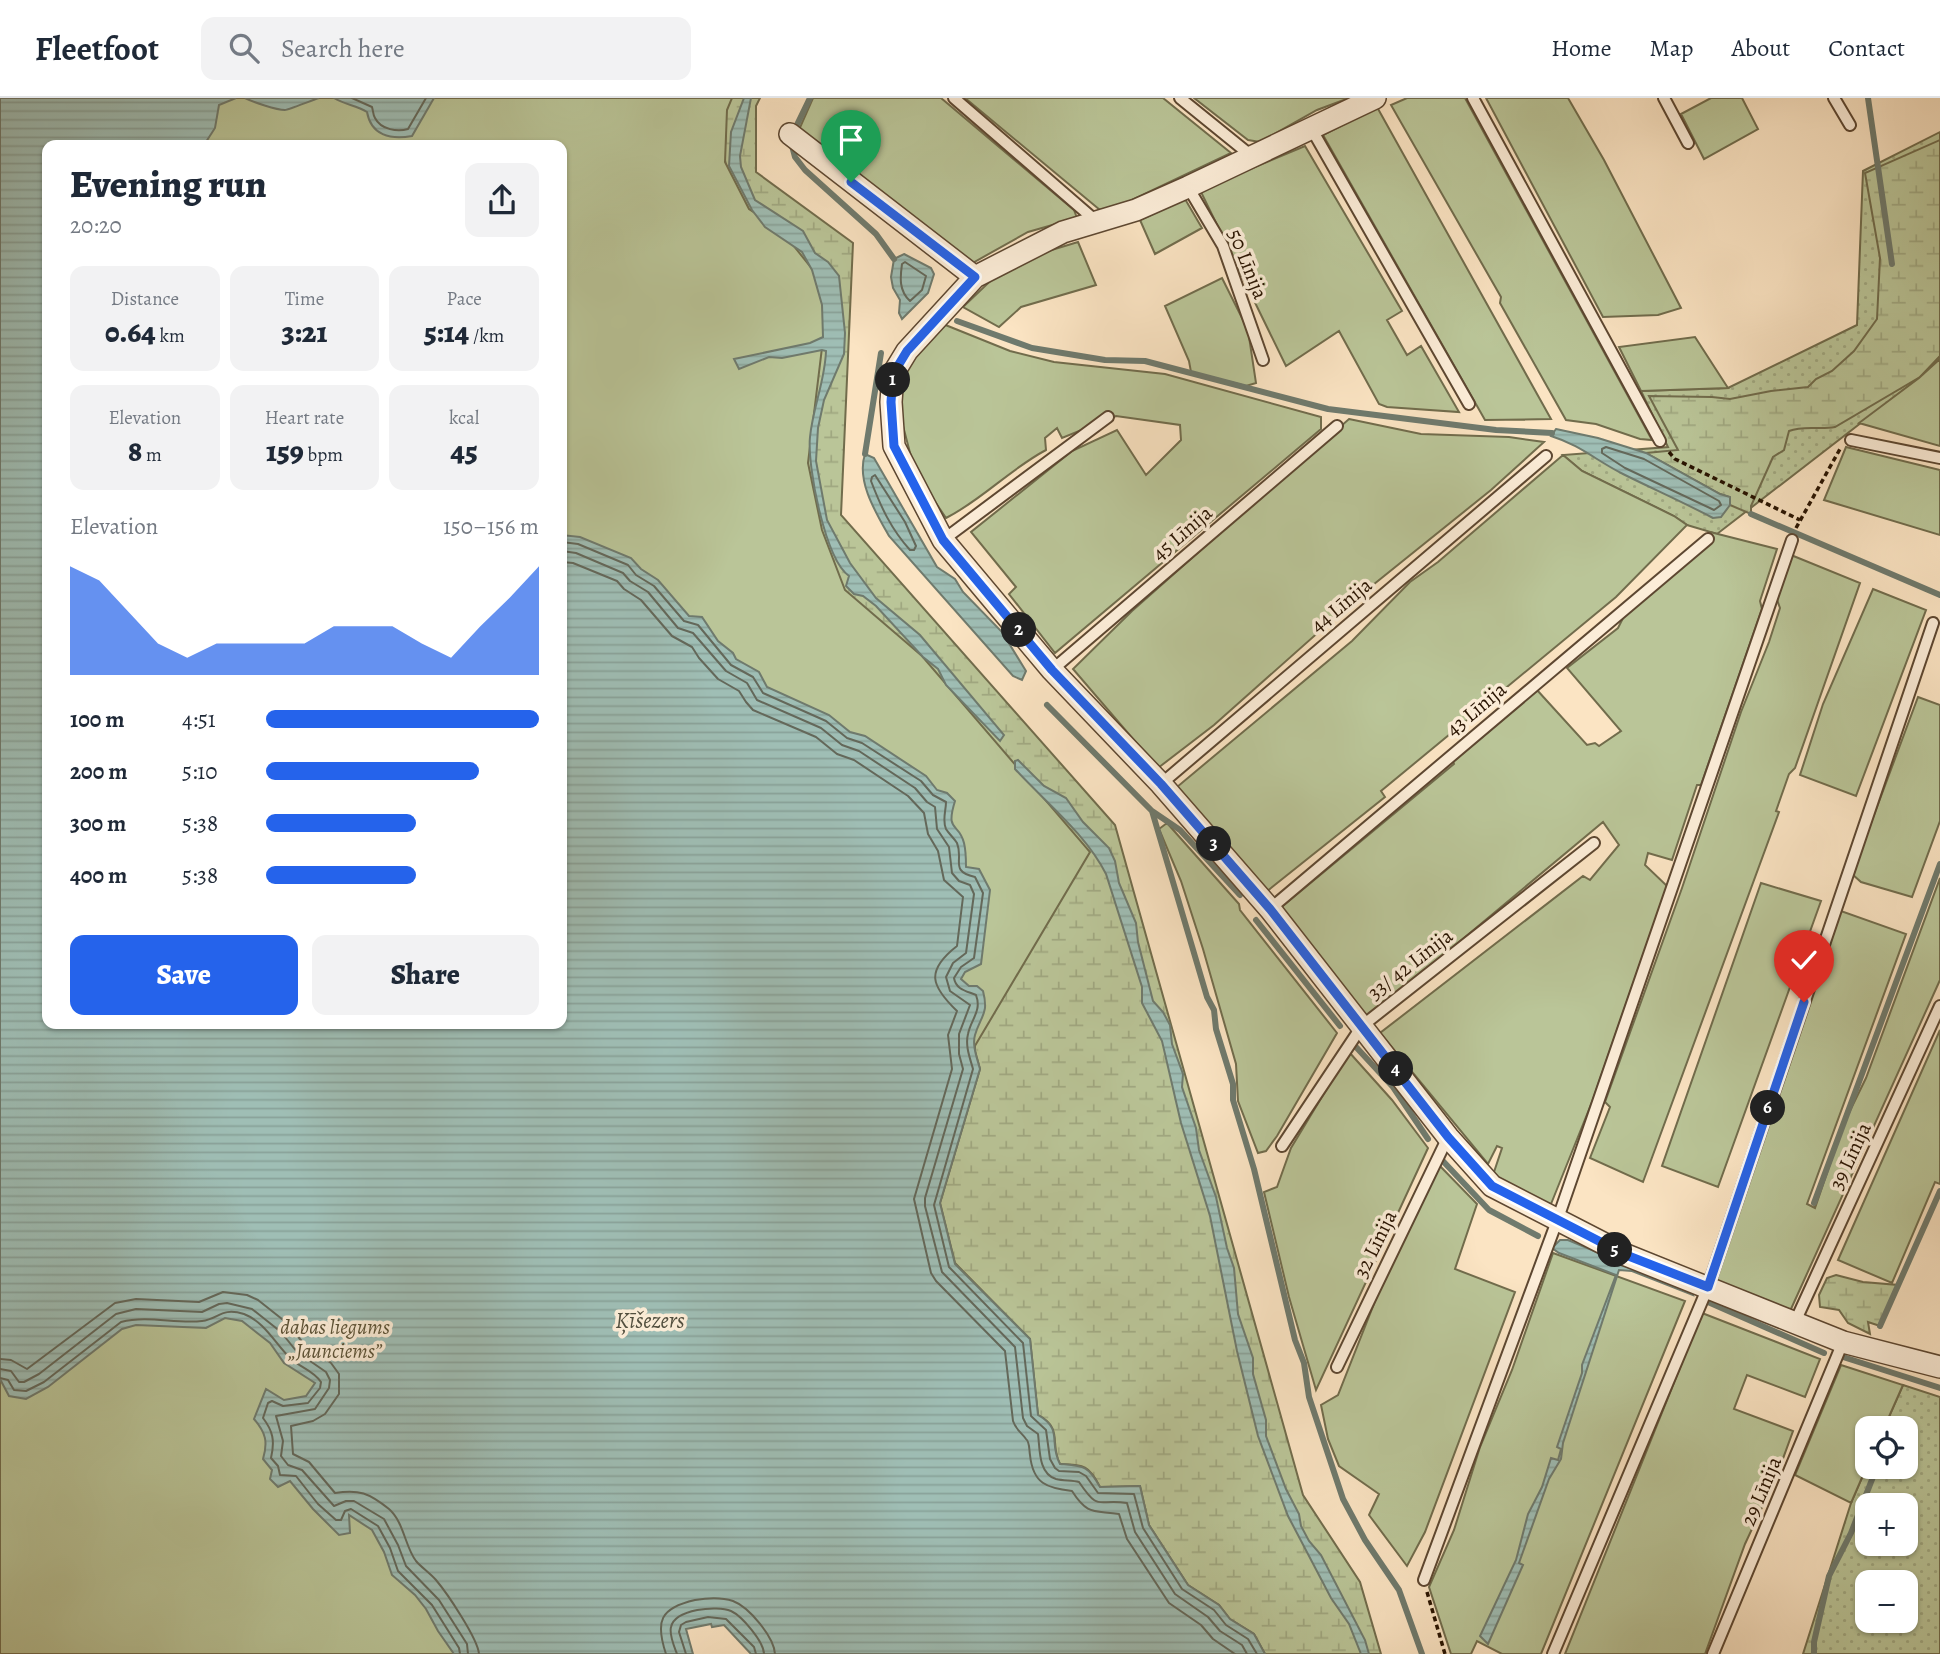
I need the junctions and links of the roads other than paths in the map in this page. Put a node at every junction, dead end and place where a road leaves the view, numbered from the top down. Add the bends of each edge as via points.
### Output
1 (954, 98) edge
2 (1180, 98) edge
3 (1375, 98) edge
4 (1473, 98) edge
5 (1664, 98) edge
6 (1834, 98) edge
7 (1850, 125) dead end
8 (1311, 128) junction
9 (789, 134) dead end
10 (1688, 143) dead end
11 (1254, 158) junction
12 (1188, 187) junction
13 (1096, 221) junction
14 (975, 277) junction
15 (1264, 360) dead end
16 (1469, 404) dead end
17 (1108, 417) dead end
18 (1338, 425) dead end
19 (1851, 440) road end
20 (1660, 441) road end
21 (1546, 456) dead end
22 (1940, 458) edge
23 (1708, 539) dead end
24 (943, 540) junction
25 (1792, 540) dead end
26 (1933, 623) dead end
27 (1052, 670) junction
28 (1161, 784) junction
29 (1594, 843) dead end
30 (1270, 909) junction
31 (1940, 1006) edge
32 (1363, 1026) junction
33 (1448, 1137) junction
34 (1282, 1146) dead end
35 (1557, 1221) junction
36 (1708, 1287) junction
37 (1795, 1322) junction
38 (1843, 1342) junction
39 (1337, 1367) dead end
40 (1940, 1367) edge
41 (1424, 1580) road end
42 (1553, 1654) edge
43 (1713, 1654) edge

1 - 13 lane
2 - 11 lane
3 - 8 street
4 - 20 lane
5 - 10 lane
6 - 7 lane
8 - 11 street
8 - 16 lane
9 - 14 street
11 - 12 street
12 - 13 street via 1136,210
12 - 15 lane, 50 Līnija via 1223,246
13 - 14 street via 1063,232
14 - 24 street via 907,351 893,374 894,446
17 - 24 lane
18 - 27 lane, 45 Līnija
19 - 22 lane
21 - 28 lane, 44 Līnija
23 - 30 lane, 43 Līnija
24 - 27 street
25 - 35 lane
26 - 36 lane
27 - 28 street
28 - 30 street
29 - 32 lane, 33/ 42 Līnija
30 - 32 street
31 - 37 lane, 39 Līnija
32 - 33 street
32 - 34 lane, 33/ 42 Līnija
33 - 35 street via 1492,1186
33 - 39 lane, 32 Līnija
35 - 36 street via 1626,1255
35 - 41 lane
36 - 37 street
36 - 42 lane
37 - 38 street
38 - 40 street
38 - 43 lane, 29 Līnija

